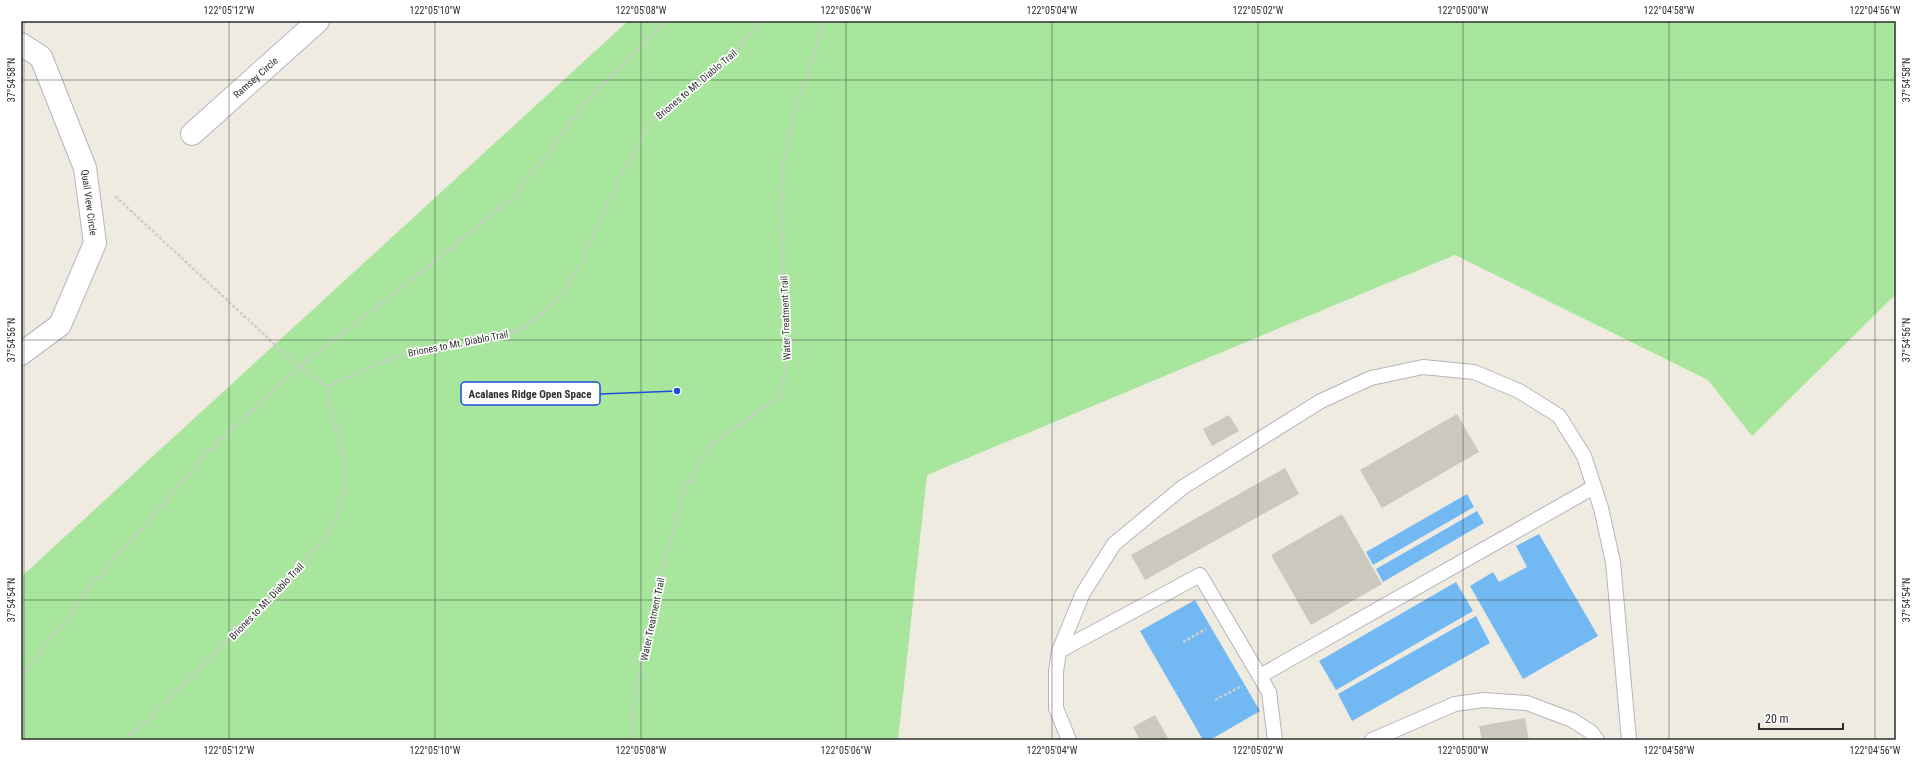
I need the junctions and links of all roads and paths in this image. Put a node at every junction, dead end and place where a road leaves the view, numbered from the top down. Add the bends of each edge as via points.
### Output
1 (318, 21) edge
2 (666, 21) edge
3 (759, 21) edge
4 (823, 21) edge
5 (21, 44) edge
6 (192, 134) dead end
7 (114, 195) dead end
8 (21, 354) edge
9 (299, 367) junction
10 (327, 386) junction
11 (1594, 486) junction
12 (1225, 617) junction
13 (1183, 642) dead end
14 (1059, 651) junction
15 (1260, 676) junction
16 (21, 677) edge
17 (1215, 700) dead end
18 (126, 740) edge
19 (634, 740) edge
20 (1069, 740) edge
21 (1275, 740) edge
22 (1372, 740) edge
23 (1597, 740) edge
24 (1629, 740) edge

1 - 6 street, Ramsey Circle
2 - 9 path via 591,96 515,196
3 - 10 path, Briones to Mt. Diablo Trail via 740,47 656,117 620,176 579,266 554,303 521,330 486,339 409,351
4 - 19 path, Water Treatment Trail via 819,40 793,113 783,166 781,208 786,372 779,397 711,445 685,488 657,586 632,713
5 - 8 street, Quail View Circle via 41,57 85,168 95,243 60,325
7 - 9 path
9 - 10 path
9 - 16 path via 215,444 90,587
10 - 18 path, Briones to Mt. Diablo Trail via 327,399 342,448 343,494 336,522 294,575
11 - 14 lane via 1584,456 1559,416 1519,391 1474,372 1423,367 1371,378 1321,402 1183,486 1114,544 1083,593
11 - 15 lane
11 - 24 lane via 1613,562
12 - 13 path
12 - 14 lane via 1200,575
12 - 15 lane
14 - 20 lane via 1056,708
15 - 17 path
15 - 21 lane via 1269,692
22 - 23 lane via 1455,704 1484,700 1527,703 1572,720 1591,732

